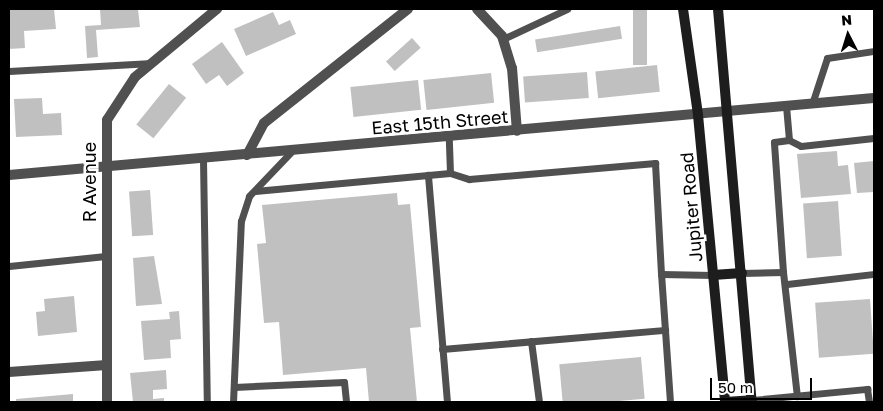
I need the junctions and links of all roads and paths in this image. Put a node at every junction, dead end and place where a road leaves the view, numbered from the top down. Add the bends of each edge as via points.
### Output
1 (217, 9) edge
2 (408, 9) edge
3 (477, 9) edge
4 (567, 9) edge
5 (683, 9) edge
6 (718, 9) edge
7 (503, 39) junction
8 (874, 51) edge
9 (152, 62) junction
10 (9, 71) edge
11 (874, 98) edge
12 (812, 104) junction
13 (786, 107) junction
14 (727, 112) junction
15 (698, 115) junction
16 (517, 131) junction
17 (449, 137) junction
18 (874, 138) edge
19 (789, 140) junction
20 (292, 151) junction
21 (247, 155) junction
22 (203, 159) junction
23 (104, 168) junction
24 (450, 173) junction
25 (9, 175) edge
26 (428, 175) junction
27 (255, 190) junction
28 (106, 256) junction
29 (9, 266) edge
30 (783, 272) junction
31 (742, 273) junction
32 (661, 274) junction
33 (874, 274) edge
34 (713, 275) junction
35 (787, 284) junction
36 (665, 330) junction
37 (531, 341) junction
38 (442, 348) junction
39 (107, 365) junction
40 (9, 372) edge
41 (234, 386) junction
42 (871, 388) edge
43 (797, 396) junction
44 (752, 401) edge
45 (107, 402) edge
46 (206, 402) edge
47 (233, 402) edge
48 (346, 402) edge
49 (447, 402) edge
50 (539, 402) edge
51 (670, 402) edge
52 (725, 402) edge
53 (869, 402) edge

1 - 9 street, R Avenue
2 - 21 street via 264,123
3 - 7 street
4 - 7 lane
5 - 15 main road, Jupiter Road
6 - 14 main road
7 - 16 street via 512,68
8 - 12 lane via 827,58
9 - 10 lane
9 - 23 street, R Avenue via 130,83 108,120
11 - 12 street, East 15th Street
12 - 13 street, East 15th Street
13 - 14 street, East 15th Street
13 - 19 lane
14 - 15 street, East 15th Street
14 - 31 main road
15 - 16 street, East 15th Street
15 - 34 main road, Jupiter Road
16 - 17 street, East 15th Street
17 - 20 street, East 15th Street
17 - 24 lane
18 - 19 lane via 801,146
19 - 30 lane via 774,142
20 - 21 street, East 15th Street
20 - 27 lane
21 - 22 street, East 15th Street
22 - 23 street, East 15th Street
22 - 46 lane
23 - 25 street, East 15th Street
23 - 28 street, R Avenue
24 - 26 lane
24 - 32 lane via 468,179 655,163
26 - 27 lane
26 - 38 lane
27 - 41 lane via 240,221
28 - 29 lane
28 - 39 street, R Avenue
30 - 31 lane
30 - 35 lane
31 - 34 main road
31 - 44 main road
32 - 34 lane
32 - 36 lane
33 - 35 lane
34 - 52 main road, Jupiter Road
35 - 43 lane
36 - 37 lane
36 - 51 lane
37 - 38 lane
37 - 50 lane
38 - 49 lane
39 - 40 street
39 - 45 street, R Avenue
41 - 47 lane
41 - 48 lane via 344,382
42 - 43 lane
42 - 53 lane
43 - 44 lane
44 - 52 main road

